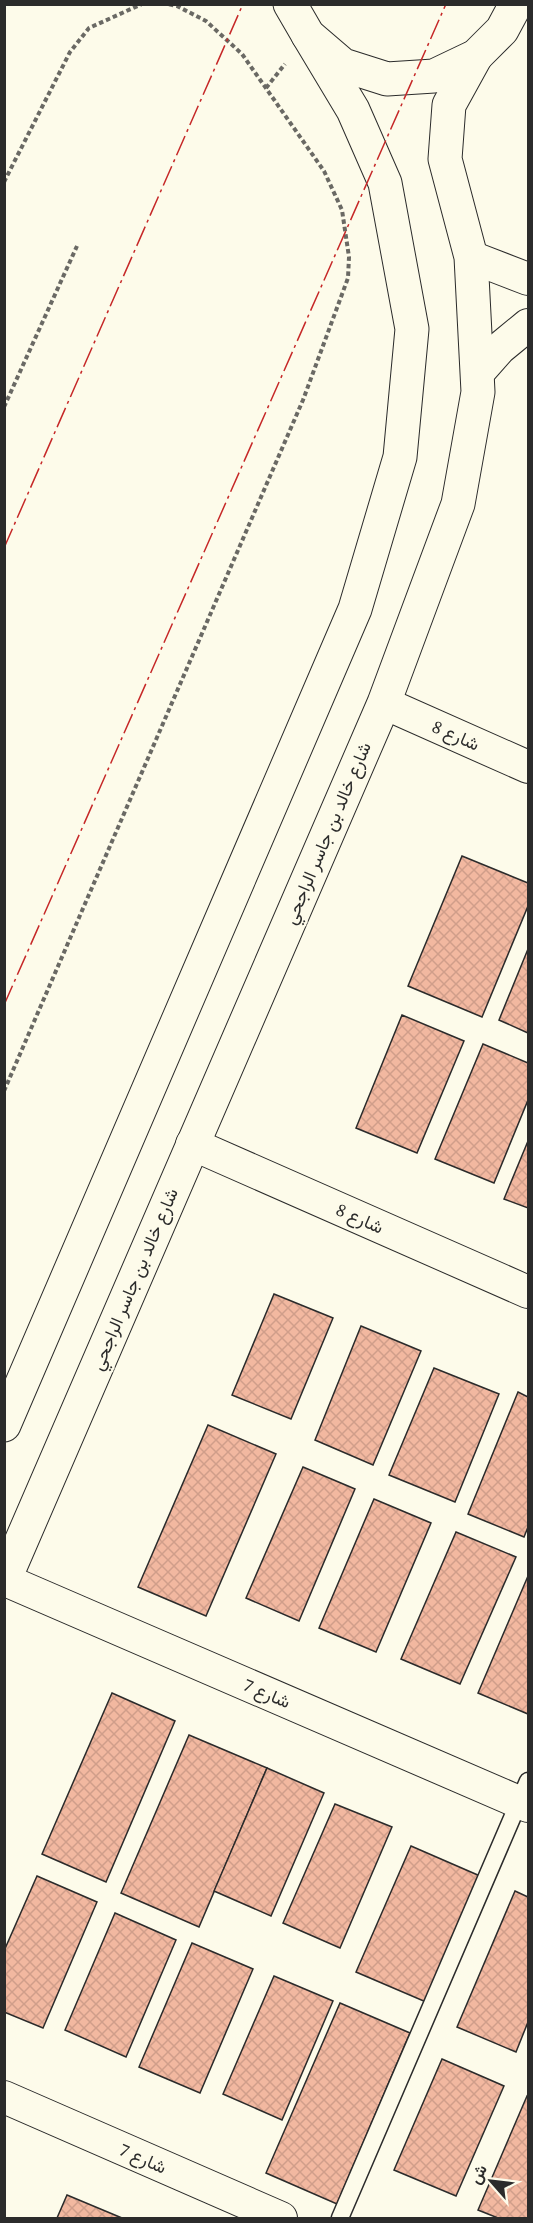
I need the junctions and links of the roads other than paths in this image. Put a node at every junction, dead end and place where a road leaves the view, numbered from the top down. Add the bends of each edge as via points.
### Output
1 (291, 4) edge
2 (516, 4) edge
3 (308, 35) junction
4 (476, 56) junction
5 (471, 257) junction
6 (528, 279) edge
7 (528, 325) edge
8 (477, 374) junction
9 (384, 703) junction
10 (528, 767) edge
11 (192, 1144) junction
12 (528, 1292) edge
13 (4, 1425) edge
14 (5, 1580) edge
15 (526, 1796) edge
16 (4, 2097) edge
17 (280, 2218) edge
18 (340, 2218) edge

1 - 3 street
2 - 4 street via 502,30
3 - 4 street via 343,64 387,79 434,76
3 - 13 street via 353,110 385,183 412,329 400,457 355,609
4 - 5 street, شارع خالد بن جاسر الراجحي via 449,105 446,159
5 - 6 street
5 - 8 street, شارع خالد بن جاسر الراجحي
7 - 8 street
8 - 9 street, شارع خالد بن جاسر الراجحي via 478,392 458,504
9 - 10 street, شارع 8
9 - 11 street, شارع خالد بن جاسر الراجحي
11 - 12 street, شارع 8
11 - 14 street, شارع خالد بن جاسر الراجحي
14 - 15 street, شارع 7
15 - 18 lane
16 - 17 street, شارع 7

